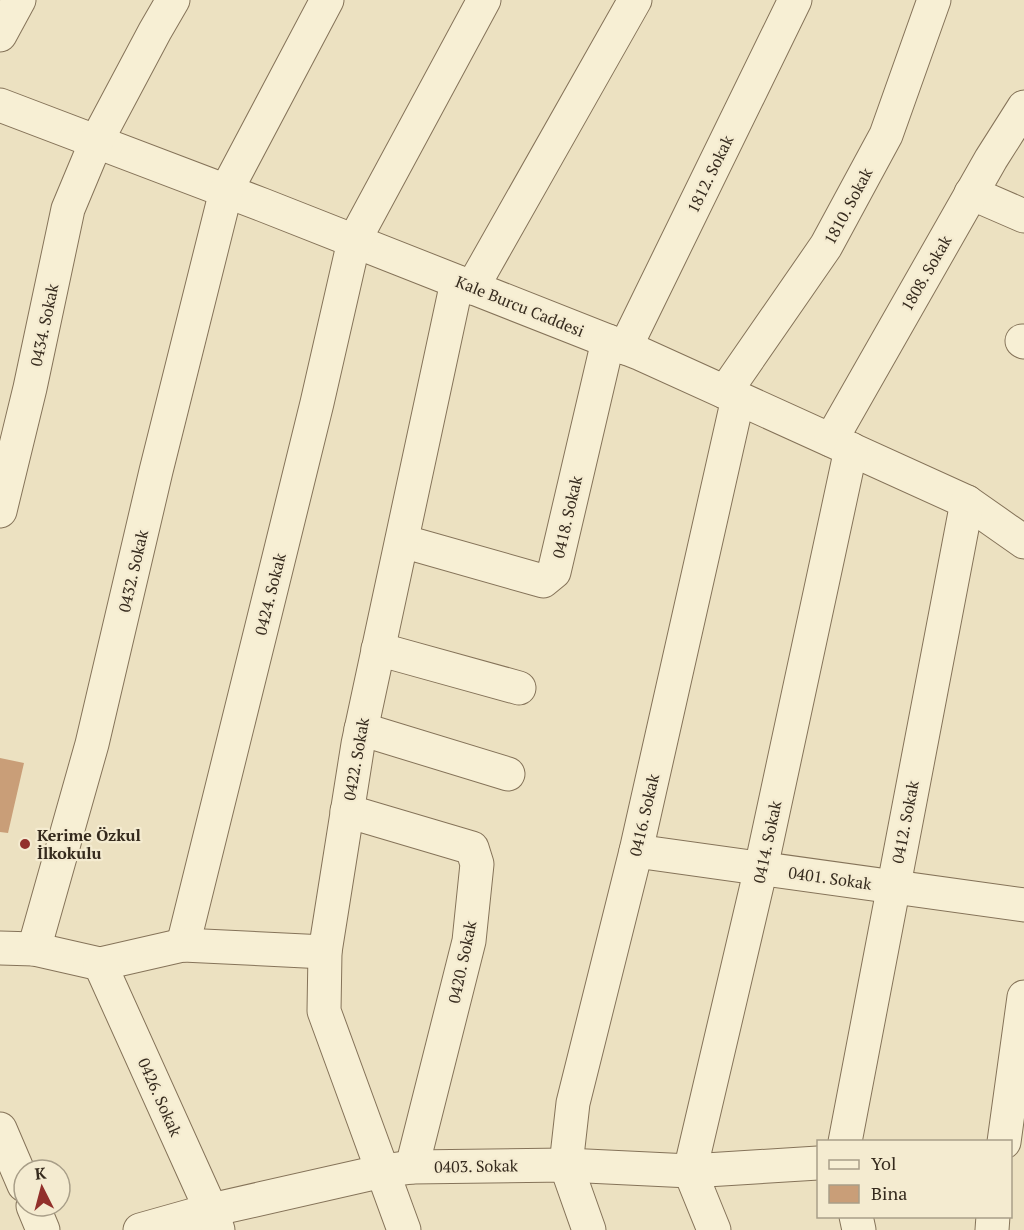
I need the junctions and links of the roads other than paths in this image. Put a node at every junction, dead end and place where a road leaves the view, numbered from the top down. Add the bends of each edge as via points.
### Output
1 (19, 0) edge
2 (173, 0) edge
3 (327, 0) edge
4 (484, 0) edge
5 (635, 0) edge
6 (795, 0) edge
7 (922, 4) edge
8 (0, 35) edge
9 (1024, 107) edge
10 (2, 114) edge
11 (96, 142) junction
12 (226, 191) junction
13 (971, 193) junction
14 (1024, 216) edge
15 (354, 241) junction
16 (464, 285) junction
17 (616, 344) junction
18 (731, 395) junction
19 (841, 445) junction
20 (967, 502) junction
21 (0, 511) edge
22 (402, 541) junction
23 (1024, 542) edge
24 (378, 649) junction
25 (519, 688) dead end
26 (361, 729) junction
27 (508, 774) dead end
28 (347, 811) junction
29 (636, 851) junction
30 (761, 868) junction
31 (893, 887) junction
32 (1024, 905) edge
33 (183, 945) junction
34 (0, 948) edge
35 (34, 949) junction
36 (325, 952) junction
37 (100, 964) junction
38 (1024, 998) edge
39 (0, 1129) edge
40 (845, 1140) edge
41 (1004, 1140) edge
42 (12, 1158) edge
43 (817, 1163) edge
44 (566, 1165) junction
45 (398, 1169) junction
46 (690, 1171) junction
47 (214, 1220) edge
48 (140, 1230) edge
49 (404, 1230) edge
50 (589, 1230) edge
51 (714, 1230) edge

1 - 8 street
2 - 11 street, 0434. Sokak
3 - 12 street, 0432. Sokak
4 - 15 street, 0424. Sokak
5 - 16 street, 0422. Sokak
6 - 17 street, 1812. Sokak
7 - 18 street, 1810. Sokak via 886,135 826,246
9 - 13 street, 1808. Sokak
10 - 11 street, Kale Burcu Caddesi
11 - 12 street, Kale Burcu Caddesi
11 - 21 street, 0434. Sokak via 68,209
12 - 15 street, Kale Burcu Caddesi
12 - 35 street, 0432. Sokak via 92,744
13 - 14 street
13 - 19 street, 1808. Sokak
15 - 16 street, Kale Burcu Caddesi
15 - 33 street, 0424. Sokak
16 - 17 street, Kale Burcu Caddesi
16 - 22 street, 0422. Sokak
17 - 18 street, Kale Burcu Caddesi
17 - 22 street, 0418. Sokak via 554,572 543,581
18 - 19 street, Kale Burcu Caddesi
18 - 29 street, 0416. Sokak
19 - 20 street, Kale Burcu Caddesi
19 - 30 street, 0414. Sokak
20 - 23 street, Kale Burcu Caddesi
20 - 31 street, 0412. Sokak
22 - 24 street, 0422. Sokak
24 - 25 street
24 - 26 street, 0422. Sokak
26 - 27 street
26 - 28 street, 0422. Sokak
28 - 36 street, 0422. Sokak
28 - 45 street, 0420. Sokak via 472,848 477,864 469,941
29 - 30 street, 0401. Sokak
29 - 44 street, 0416. Sokak via 573,1103
30 - 31 street, 0401. Sokak
30 - 46 street, 0414. Sokak
31 - 32 street, 0401. Sokak
31 - 40 street, 0412. Sokak
33 - 36 street
33 - 37 street
34 - 35 street
35 - 37 street
36 - 45 street, 0422. Sokak via 324,1011
37 - 47 street, 0426. Sokak
38 - 41 street
39 - 42 street
43 - 46 street, 0403. Sokak
44 - 45 street, 0403. Sokak
44 - 46 street, 0403. Sokak
44 - 50 street, 0416. Sokak
45 - 47 street, 0403. Sokak
45 - 49 street, 0422. Sokak
46 - 51 street
47 - 48 street, 0403. Sokak

